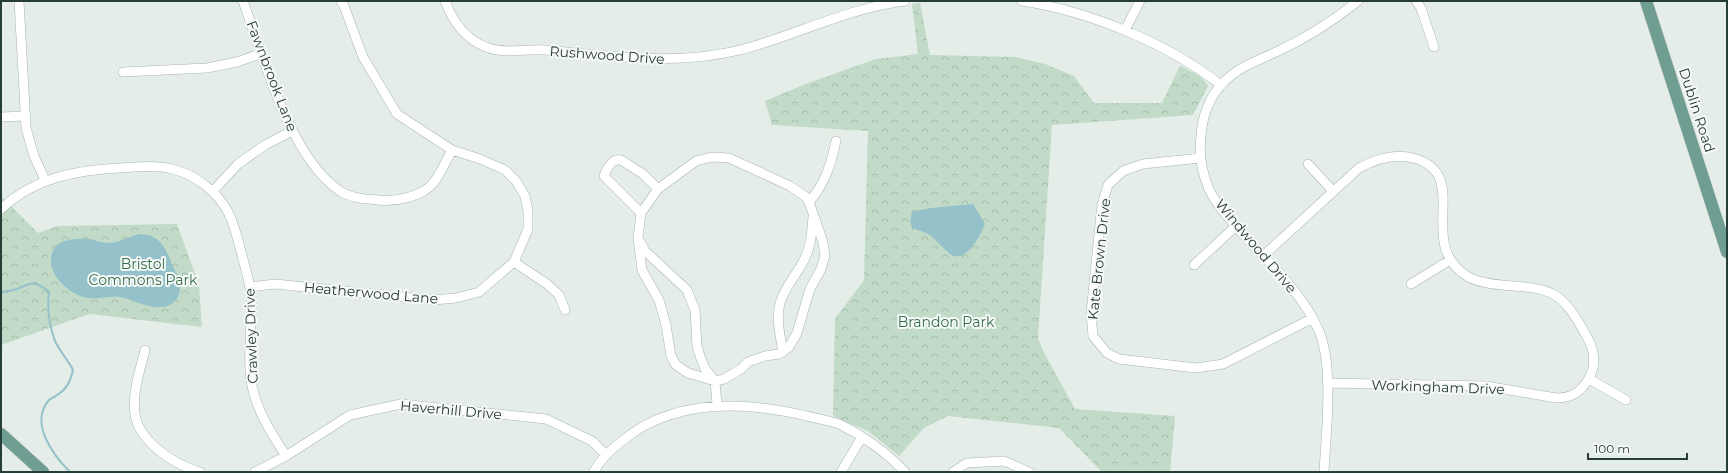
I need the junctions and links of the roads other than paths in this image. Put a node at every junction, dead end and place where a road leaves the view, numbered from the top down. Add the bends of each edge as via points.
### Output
1 (19, 1) edge
2 (244, 1) edge
3 (341, 1) edge
4 (445, 1) edge
5 (905, 1) edge
6 (1022, 1) edge
7 (1140, 1) edge
8 (1358, 1) edge
9 (1416, 1) edge
10 (1646, 1) edge
11 (1125, 30) junction
12 (1434, 47) dead end
13 (262, 53) junction
14 (123, 72) dead end
15 (1221, 85) junction
16 (26, 116) junction
17 (1, 117) edge
18 (292, 132) junction
19 (836, 141) dead end
20 (452, 150) junction
21 (1201, 158) junction
22 (1308, 164) dead end
23 (45, 180) junction
24 (658, 188) junction
25 (213, 191) junction
26 (1333, 191) junction
27 (809, 202) junction
28 (1, 209) edge
29 (642, 213) junction
30 (813, 214) junction
31 (1236, 226) junction
32 (638, 238) junction
33 (1727, 252) edge
34 (1263, 256) junction
35 (1450, 260) junction
36 (514, 262) junction
37 (1194, 265) dead end
38 (1412, 284) dead end
39 (250, 287) junction
40 (565, 310) dead end
41 (1313, 318) junction
42 (145, 350) dead end
43 (783, 352) junction
44 (1588, 379) junction
45 (715, 381) junction
46 (1327, 383) junction
47 (1626, 400) dead end
48 (717, 405) junction
49 (1, 434) edge
50 (862, 437) junction
51 (606, 455) junction
52 (286, 456) junction
53 (43, 472) edge
54 (200, 472) edge
55 (255, 472) edge
56 (594, 472) edge
57 (841, 472) edge
58 (905, 472) edge
59 (953, 472) edge
60 (1029, 472) edge
61 (1324, 472) edge

1 - 16 street
2 - 13 street, Fawnbrook Lane
3 - 20 street, Heatherwood Lane via 363,58 397,114
4 - 5 street, Rushwood Drive via 462,33 483,47 508,51 541,50 663,60 739,50 848,14
6 - 11 street via 1076,13
7 - 11 street
8 - 15 street, Windwood Drive via 1337,18 1300,40 1241,68
9 - 12 street via 1421,8
10 - 33 main road, Dublin Road
11 - 15 street via 1196,66
13 - 14 street via 237,62 207,68
13 - 18 street, Fawnbrook Lane
15 - 21 street, Windwood Drive via 1208,107 1202,125
16 - 17 street
16 - 23 street via 26,128 34,156
18 - 20 street, Fawnbrook Lane via 323,177 341,192 363,199 385,201 411,198 433,183
18 - 25 street via 265,145 238,164
19 - 27 street via 830,169
20 - 36 street, Heatherwood Lane via 505,170 516,181 525,196 528,229
21 - 31 street, Windwood Drive via 1209,190
21 - 41 street, Kate Brown Drive via 1143,164 1123,171 1108,185 1102,205 1090,313 1094,336 1107,353 1119,360 1196,368 1223,364
22 - 26 street
23 - 25 street via 96,169 146,166 173,169
23 - 28 street via 15,196
24 - 27 street via 696,161 712,156 729,158 790,186
24 - 29 street
24 - 29 street via 643,174 621,160 612,162 604,176
25 - 39 street, Crawley Drive via 229,214
26 - 34 street
26 - 35 street via 1359,168 1375,160 1406,156 1426,161 1440,176 1444,197 1443,244
27 - 30 street
29 - 32 street
30 - 43 street via 811,238 805,259 780,302 778,322
30 - 43 street via 824,242 825,256 810,289 797,333
31 - 34 street, Windwood Drive
31 - 37 street
32 - 45 street via 645,251 687,290 695,310 700,356 709,376
32 - 45 street via 642,270 659,300 671,356 676,365 688,373
34 - 41 street, Windwood Drive via 1292,287
35 - 38 street
35 - 44 street via 1467,276 1489,284 1537,288 1557,295 1572,310 1594,350 1594,370
36 - 39 street, Heatherwood Lane via 479,292 456,298 433,300 275,284
36 - 40 street via 547,284 559,296
39 - 52 street, Crawley Drive via 252,332 249,360 255,400
41 - 46 street, Windwood Drive via 1325,352
42 - 54 street via 136,388 135,414 145,438 165,455
43 - 45 street via 748,362 724,379
44 - 46 street, Workingham Drive via 1584,388 1568,398 1486,386
44 - 47 street
45 - 48 street
46 - 61 street, Windwood Drive
48 - 50 street via 783,410 837,424
48 - 51 street via 656,419 634,432
49 - 53 main road
50 - 57 street
50 - 58 street via 892,458
51 - 52 street, Haverhill Drive via 592,441 546,419 401,404 350,415
51 - 56 street
52 - 55 street, Haverhill Drive
59 - 60 street via 968,463 1004,461

